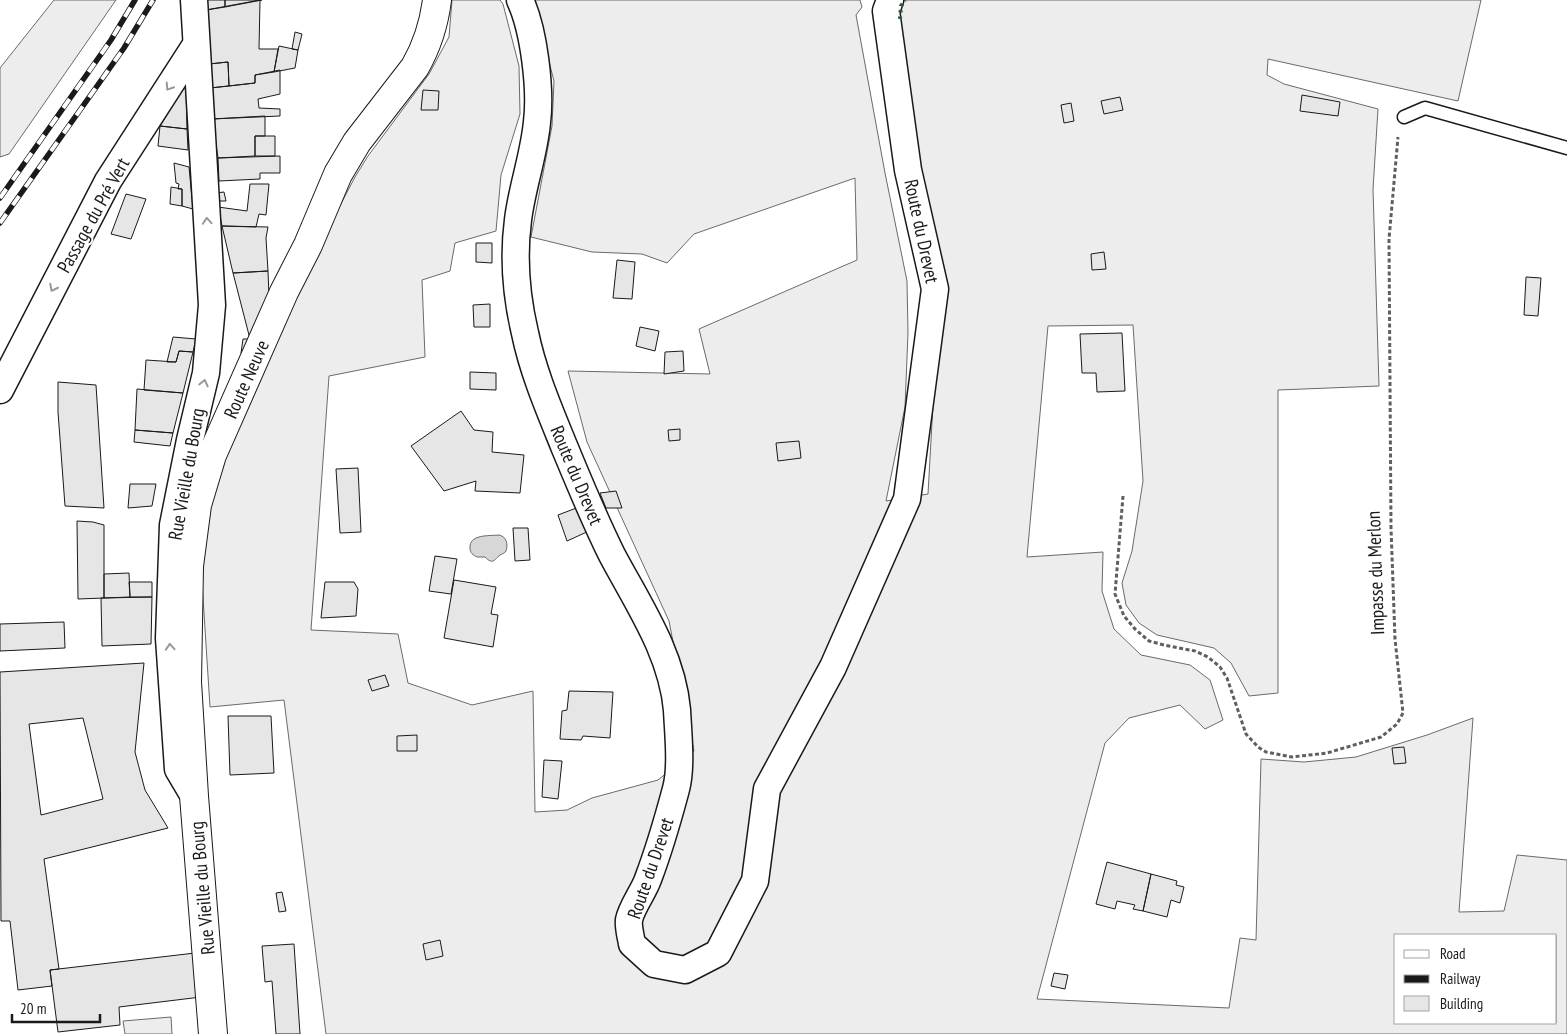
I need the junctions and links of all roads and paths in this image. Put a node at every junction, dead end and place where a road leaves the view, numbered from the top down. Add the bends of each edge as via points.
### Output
1 (194, 0) edge
2 (438, 0) edge
3 (520, 0) edge
4 (890, 0) edge
5 (196, 46) junction
6 (1404, 117) joint
7 (1567, 148) edge
8 (4, 383) edge
9 (1122, 496) dead end
10 (194, 796) junction
11 (213, 1034) edge

1 - 5 street, Rue Vieille du Bourg
2 - 10 street, Route Neuve via 430,35 421,56 357,142 338,174 212,454 203,482 189,566 187,682
3 - 4 street, Route du Drevet via 533,43 537,121 518,219 515,263 518,298 539,386 581,488 655,635 669,672 678,724 677,786 648,880 629,920 632,944 654,964 684,970 718,952 755,881 767,789 833,667 907,499 935,289 908,170 886,11
5 -> 8 street, Passage du Pré Vert via 108,181
10 -> 5 street, Rue Vieille du Bourg via 178,769 169,638 173,525 206,373 212,305
6 - 7 lane via 1425,108
6 - 9 path, Impasse du Merlon via 1397,138 1389,239 1392,546 1395,640 1403,712 1397,724 1382,737 1327,753 1292,757 1266,752 1258,747 1246,734 1227,678 1220,667 1195,651 1149,641 1124,616 1115,594
10 - 11 street, Rue Vieille du Bourg

